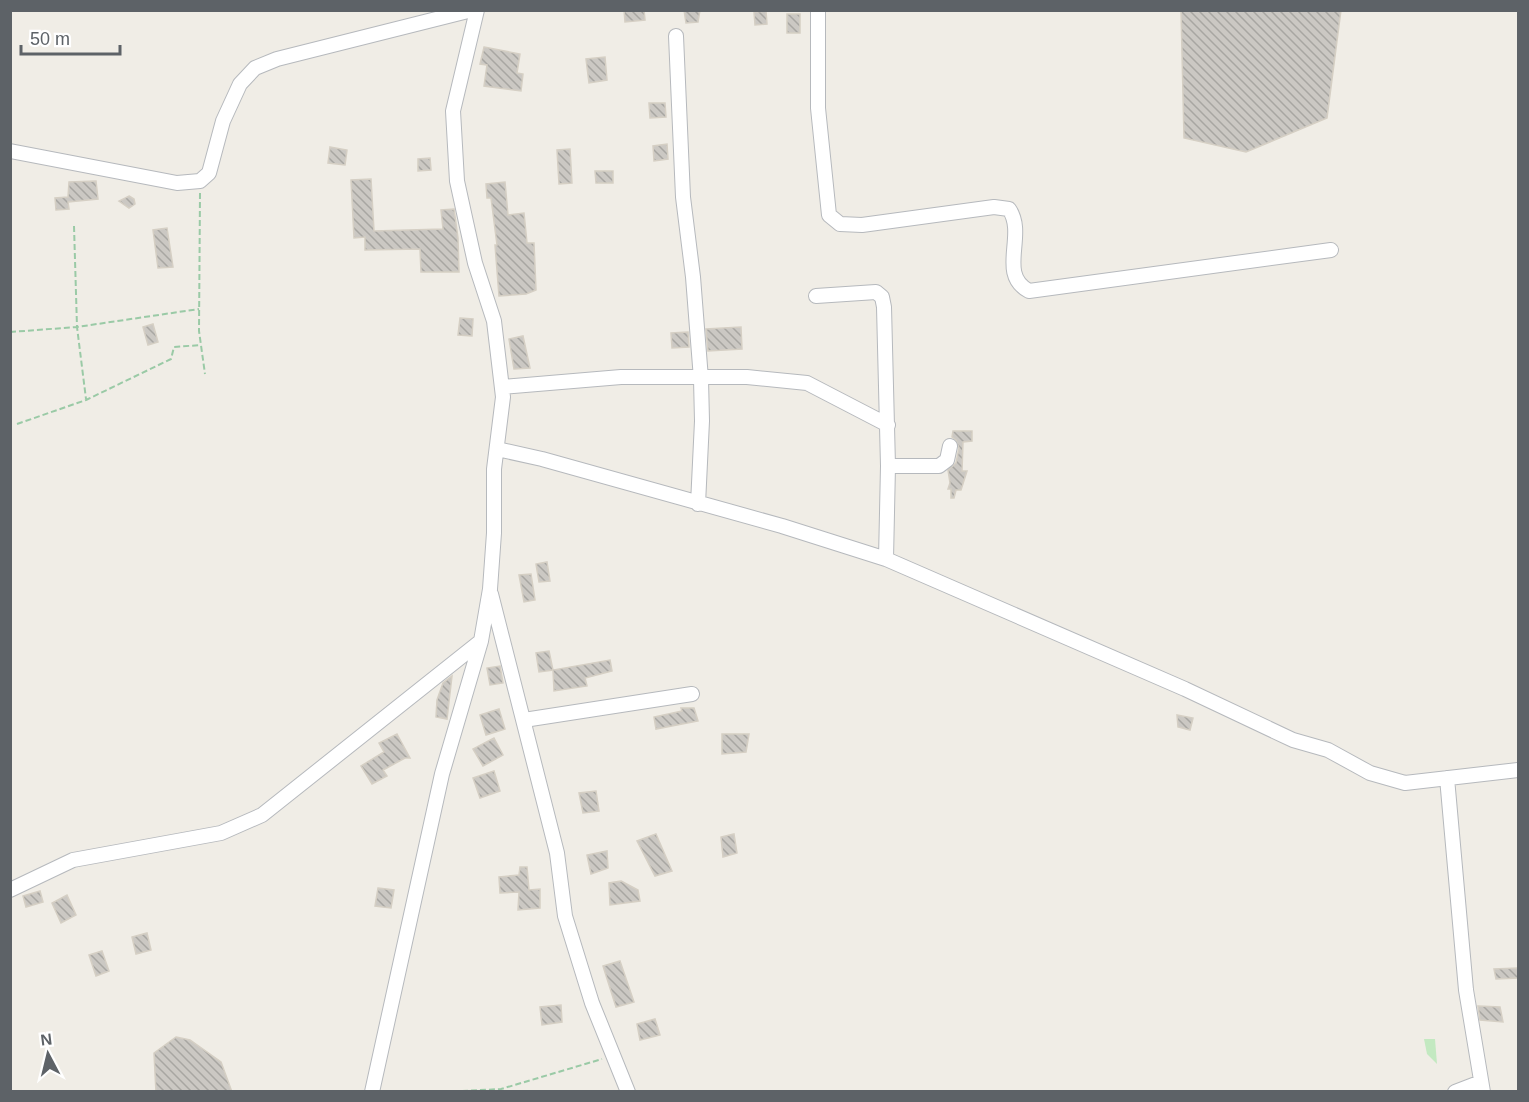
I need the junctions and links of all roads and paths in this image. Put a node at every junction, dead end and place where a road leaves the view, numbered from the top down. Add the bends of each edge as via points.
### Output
1 (474, 10) edge
2 (818, 10) edge
3 (676, 36) dead end
4 (10, 151) edge
5 (200, 182) junction
6 (74, 226) dead end
7 (1331, 250) dead end
8 (816, 296) dead end
9 (199, 309) junction
10 (77, 327) junction
11 (10, 332) edge
12 (201, 345) junction
13 (205, 374) dead end
14 (701, 379) junction
15 (502, 387) junction
16 (86, 400) junction
17 (16, 424) dead end
18 (888, 425) junction
19 (950, 446) dead end
20 (497, 449) junction
21 (888, 466) junction
22 (698, 504) junction
23 (886, 559) junction
24 (490, 589) junction
25 (482, 641) junction
26 (692, 694) dead end
27 (524, 720) junction
28 (1518, 770) edge
29 (1447, 778) junction
30 (10, 890) edge
31 (614, 1056) junction
32 (1482, 1087) edge
33 (372, 1092) edge
34 (444, 1092) edge
35 (628, 1092) edge
36 (1455, 1092) edge

1 - 5 street via 277,58 255,68 240,84 223,121 209,173
1 - 15 street via 453,111 457,181 475,263 494,321
2 - 7 street via 818,108 829,215 840,224 862,225 994,207 1009,209 1016,219 1014,275 1019,285 1029,291
3 - 14 street via 683,197
4 - 5 street via 177,183
5 - 9 path
6 - 10 path
8 - 18 street via 876,292 882,297
9 - 10 path
9 - 12 path
10 - 11 path
10 - 16 path
12 - 13 path
12 - 16 path via 174,347 171,359
14 - 15 street via 621,377
14 - 18 street via 747,377 807,383
14 - 22 street
15 - 20 street
16 - 17 path
18 - 21 street
19 - 21 street via 947,460 939,466
20 - 22 street
20 - 24 street
21 - 23 street
22 - 23 street
23 - 29 street via 1293,740 1328,750 1370,772 1405,783
24 - 25 street
24 - 27 street
25 - 30 street via 262,815 221,833 72,860
25 - 33 street via 442,774
26 - 27 street
27 - 31 street via 557,853 565,916 592,1003
28 - 29 street
29 - 32 street via 1466,990
31 - 34 path via 501,1089
31 - 35 street
32 - 36 street

